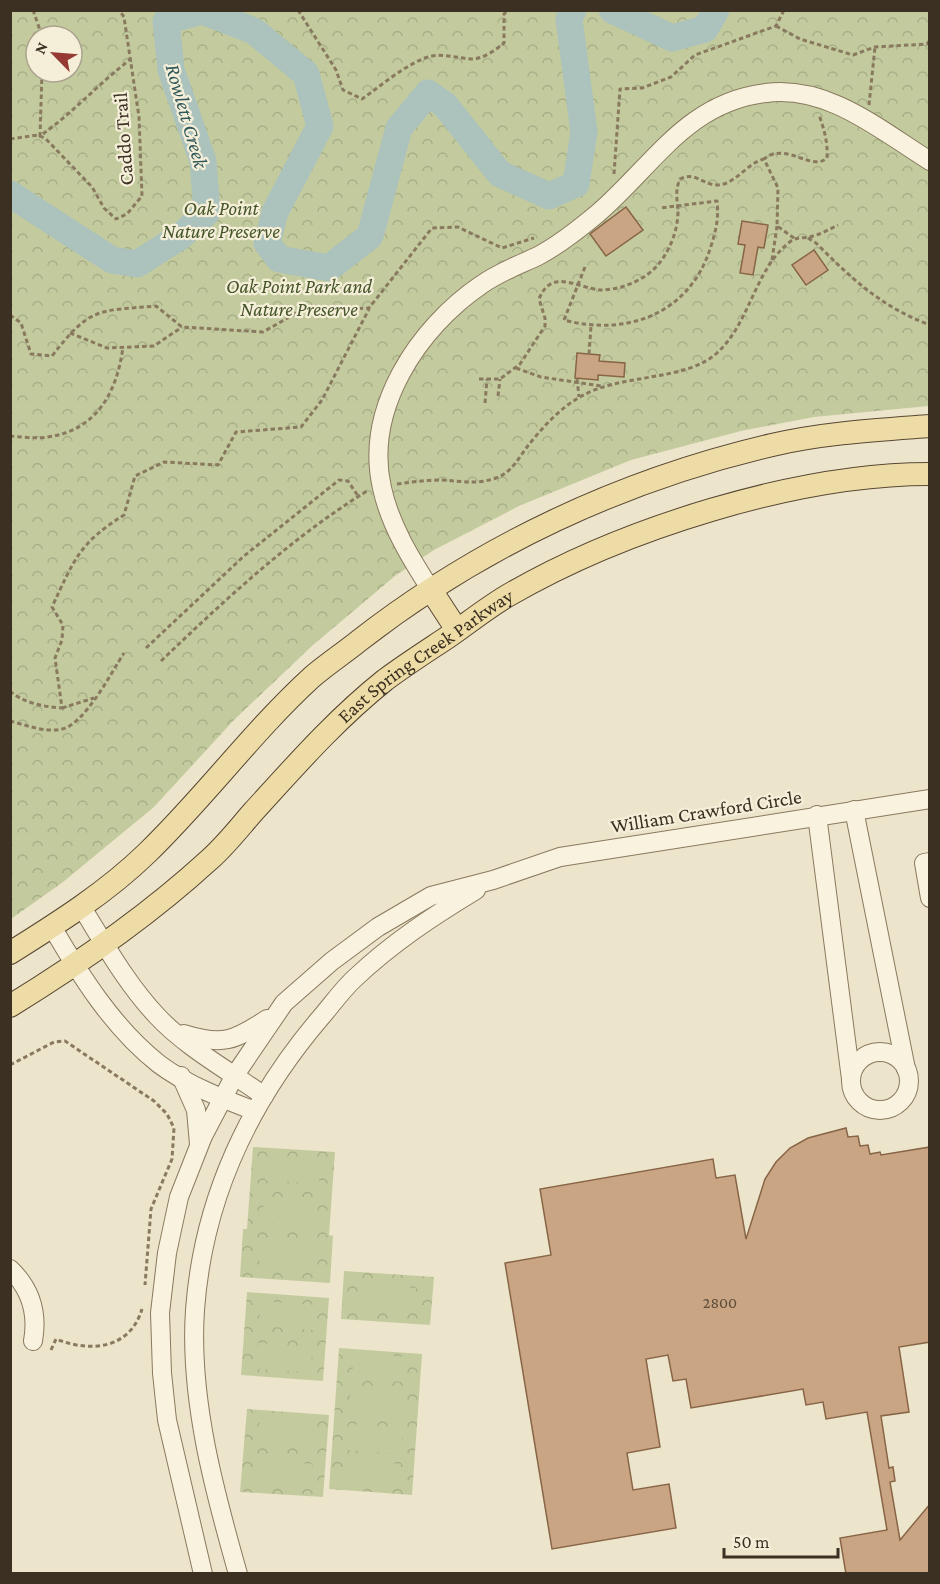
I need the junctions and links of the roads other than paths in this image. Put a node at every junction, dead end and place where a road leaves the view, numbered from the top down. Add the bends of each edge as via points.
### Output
1 (930, 161) edge
2 (930, 426) edge
3 (930, 474) edge
4 (431, 590) junction
5 (457, 630) junction
6 (930, 799) edge
7 (854, 810) junction
8 (817, 815) junction
9 (930, 862) edge
10 (493, 880) junction
11 (930, 898) edge
12 (81, 906) junction
13 (51, 925) junction
14 (105, 945) junction
15 (10, 953) edge
16 (75, 966) junction
17 (10, 1006) edge
18 (277, 1013) junction
19 (174, 1030) junction
20 (906, 1069) junction
21 (235, 1075) junction
22 (181, 1076) junction
23 (851, 1079) junction
24 (222, 1099) junction
25 (259, 1103) junction
26 (199, 1146) junction
27 (10, 1269) edge
28 (33, 1341) dead end
29 (203, 1574) edge
30 (238, 1574) edge

1 - 4 lane via 845,108 821,98 768,92 742,97 694,119 596,215 539,255 482,284 452,308 404,364 386,409 378,444 381,487 392,519
2 - 4 main road via 775,444 706,462 580,508 506,543
3 - 5 main road, East Spring Creek Parkway via 817,484 657,527 507,596
4 - 5 main road
4 - 12 main road via 314,676 153,847
5 - 14 main road, East Spring Creek Parkway via 360,702 321,737 210,859
6 - 7 lane, William Crawford Circle
7 - 8 lane, William Crawford Circle
7 - 20 lane
8 - 10 lane, William Crawford Circle via 560,857
8 - 23 lane
9 - 11 lane via 924,863
10 - 18 lane, William Crawford Circle via 431,896 378,927 332,961
10 - 25 lane, William Crawford Circle via 419,924 354,979 301,1041
12 - 13 main road
12 - 14 lane
13 - 15 main road
13 - 16 lane
14 - 16 main road, East Spring Creek Parkway
14 - 19 lane via 135,989
16 - 17 main road, East Spring Creek Parkway
16 - 22 lane via 131,1038 160,1065
18 - 19 lane via 229,1041 207,1041
18 - 21 lane, William Crawford Circle
19 - 21 lane
20 - 23 lane via 892,1055 874,1053 858,1062
20 - 23 lane via 905,1095 899,1103 881,1110 862,1104
21 - 24 lane, William Crawford Circle
21 - 25 lane
22 - 24 lane
22 - 26 lane via 196,1110
24 - 25 lane
24 - 26 lane, William Crawford Circle
25 - 30 lane, William Crawford Circle via 223,1175 204,1246 195,1311 198,1387 213,1482
26 - 29 lane, William Crawford Circle via 179,1197 160,1313 167,1420
27 - 28 lane via 26,1287 34,1308

